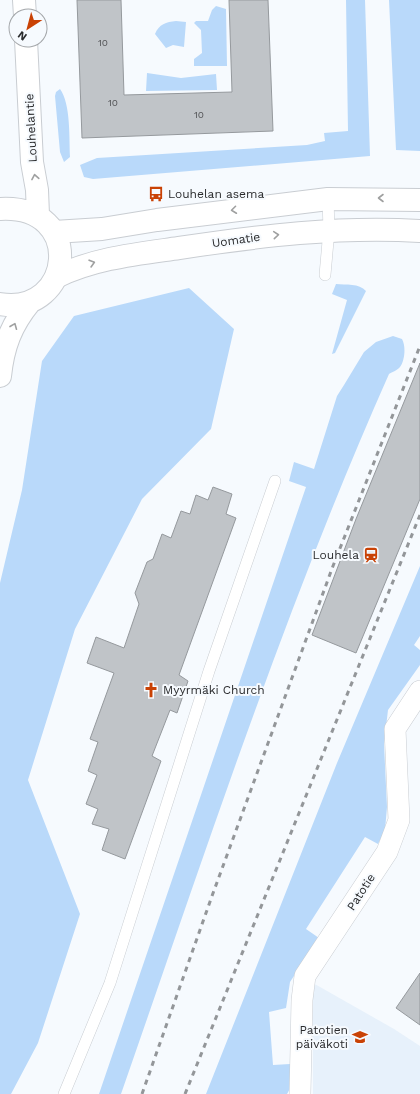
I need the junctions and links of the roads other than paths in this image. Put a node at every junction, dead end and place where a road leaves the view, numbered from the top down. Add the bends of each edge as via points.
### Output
1 (26, 48) edge
2 (328, 199) junction
3 (420, 200) edge
4 (0, 209) edge
5 (38, 215) junction
6 (329, 230) junction
7 (420, 231) edge
8 (54, 232) junction
9 (325, 275) dead end
10 (56, 277) junction
11 (30, 302) junction
12 (0, 304) edge
13 (0, 376) edge
14 (275, 481) dead end
15 (420, 691) edge
16 (64, 1094) edge
17 (300, 1094) edge

5 -> 1 street, Louhelantie via 32,162
3 -> 2 street
2 - 6 lane
2 -> 8 street via 102,229
4 - 5 street via 16,208
5 - 8 street
6 - 7 street, Uomatie
6 - 9 lane
10 -> 6 street, Uomatie via 74,268 106,259 262,236
8 - 10 street via 60,252 60,266
10 - 11 street via 44,293
11 - 12 street via 11,306
13 -> 11 street via 4,353 16,319
14 - 16 lane via 209,671 110,983
15 - 17 street, Patotie via 395,729 399,820 387,852 305,976

